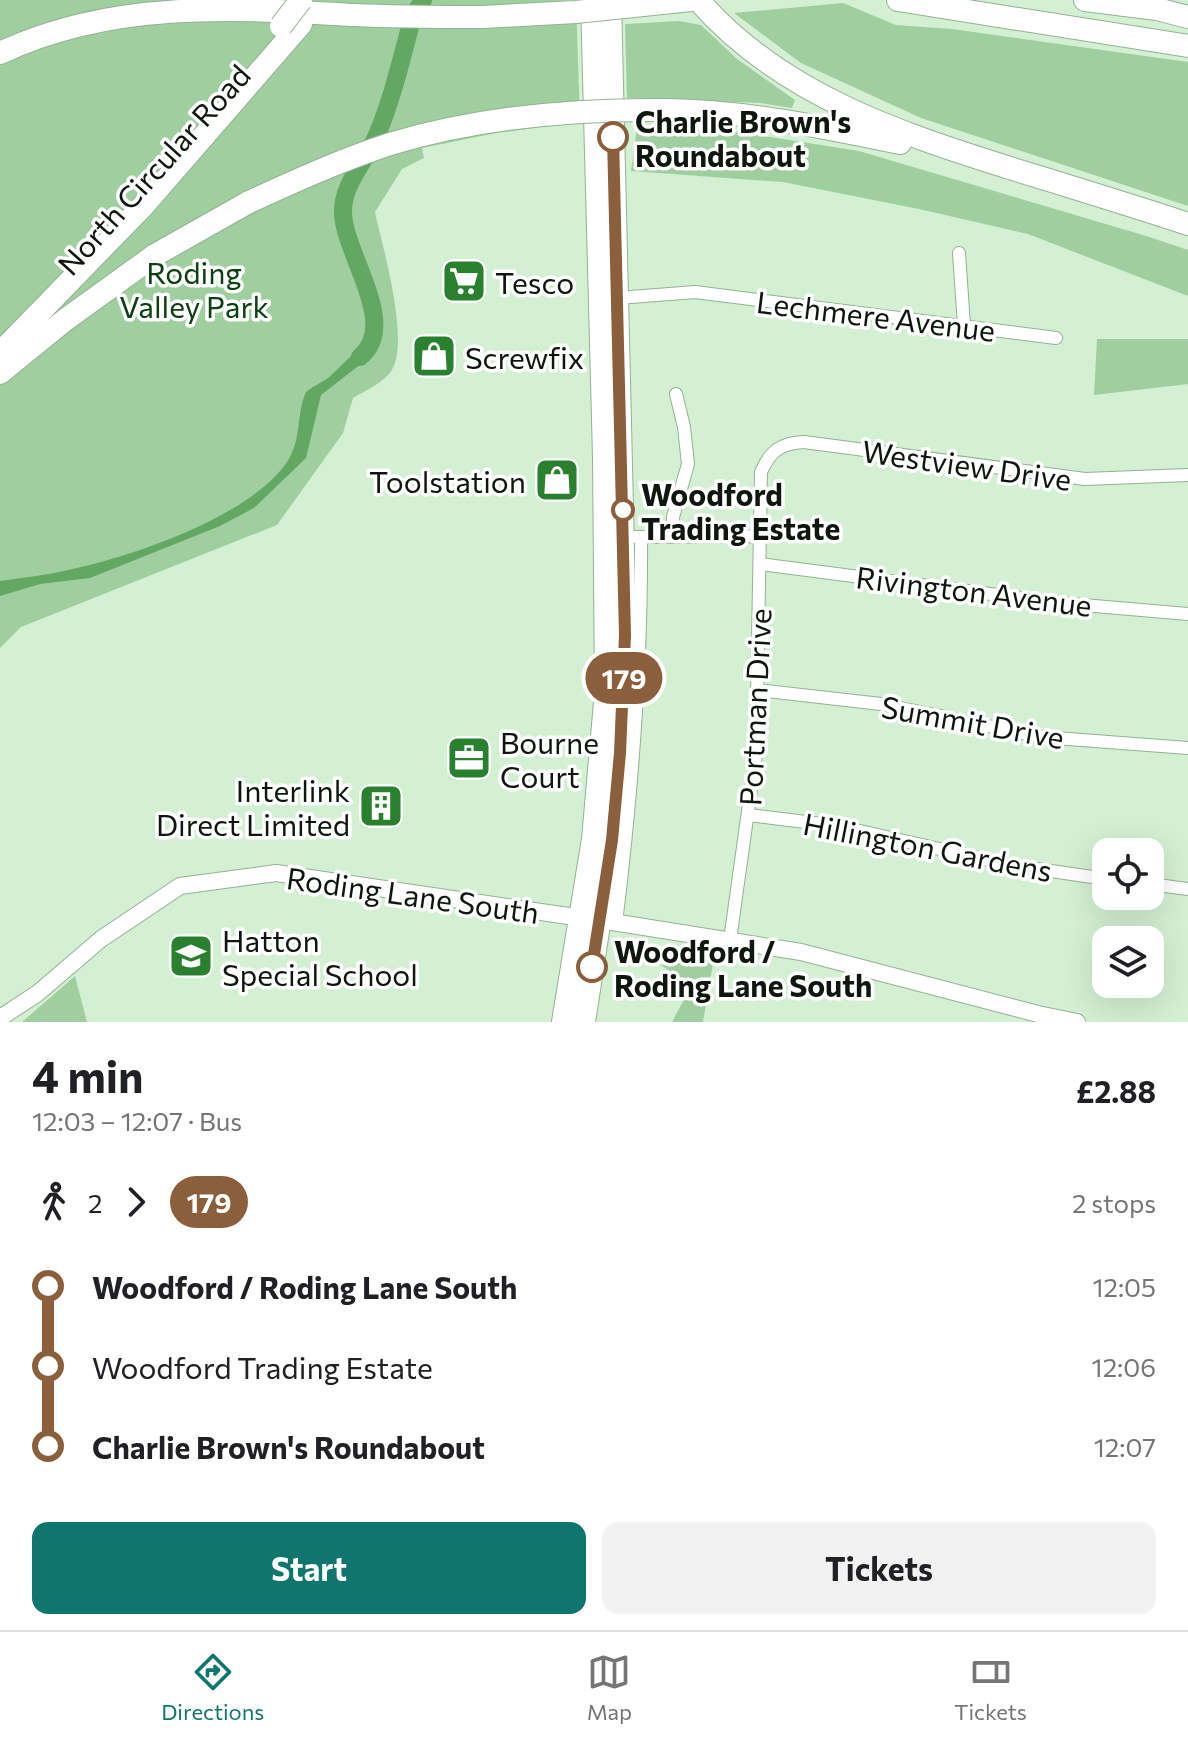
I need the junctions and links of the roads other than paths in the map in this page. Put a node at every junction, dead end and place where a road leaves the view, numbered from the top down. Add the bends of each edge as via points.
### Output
1 (301, 0) edge
2 (319, 0) edge
3 (592, 0) edge
4 (610, 0) edge
5 (691, 0) edge
6 (698, 0) edge
7 (898, 0) edge
8 (1085, 0) edge
9 (1188, 17) edge
10 (291, 25) junction
11 (1188, 46) edge
12 (0, 53) edge
13 (826, 128) junction
14 (1121, 202) junction
15 (1188, 224) edge
16 (1188, 236) edge
17 (959, 253) dead end
18 (618, 298) junction
19 (964, 325) junction
20 (0, 333) edge
21 (1056, 338) dead end
22 (0, 353) edge
23 (0, 373) edge
24 (676, 394) dead end
25 (761, 472) joint
26 (1188, 475) edge
27 (760, 536) junction
28 (632, 537) junction
29 (674, 537) junction
30 (760, 564) junction
31 (1188, 614) edge
32 (758, 690) junction
33 (1188, 748) edge
34 (749, 815) junction
35 (1092, 877) edge
36 (1164, 886) edge
37 (1188, 889) edge
38 (599, 920) junction
39 (730, 940) junction
40 (0, 1018) edge
41 (563, 1022) edge
42 (584, 1022) edge
43 (1077, 1022) edge

1 - 10 highway, North Circular Road, bridge
2 - 10 highway, North Circular Road
3 - 38 highway via 607,613
4 - 18 highway
5 - 12 highway, bridge via 530,16 147,9 69,25
6 - 14 highway via 733,35 798,83 853,113
7 - 11 highway
8 - 9 highway
10 - 20 highway, North Circular Road
10 - 22 highway, North Circular Road via 144,205
13 - 14 highway via 949,154
13 - 16 highway
13 - 23 highway, bridge via 704,111 600,111 530,116 390,144 249,202 155,255
14 - 15 highway
17 - 19 street
18 - 19 street, Lechmere Avenue via 695,292
18 - 28 highway
19 - 21 street, Lechmere Avenue
24 - 29 street via 688,464 673,517
25 - 26 street, Westview Drive via 778,447 804,442 1085,479
25 - 27 street, Portman Drive
27 - 29 street
27 - 30 street, Portman Drive
28 - 29 street
28 - 38 highway via 620,753
30 - 31 street, Rivington Avenue
30 - 32 street, Portman Drive
32 - 33 street, Summit Drive via 881,704 1042,737
32 - 34 street, Portman Drive
34 - 35 street, Hillington Gardens via 838,826 1010,865
34 - 39 street, Portman Drive
36 - 37 street
38 - 39 street, Roding Lane South
38 - 40 street, Roding Lane South via 276,873 180,886
38 - 41 highway
38 - 42 highway
39 - 43 street, Roding Lane South via 801,952

